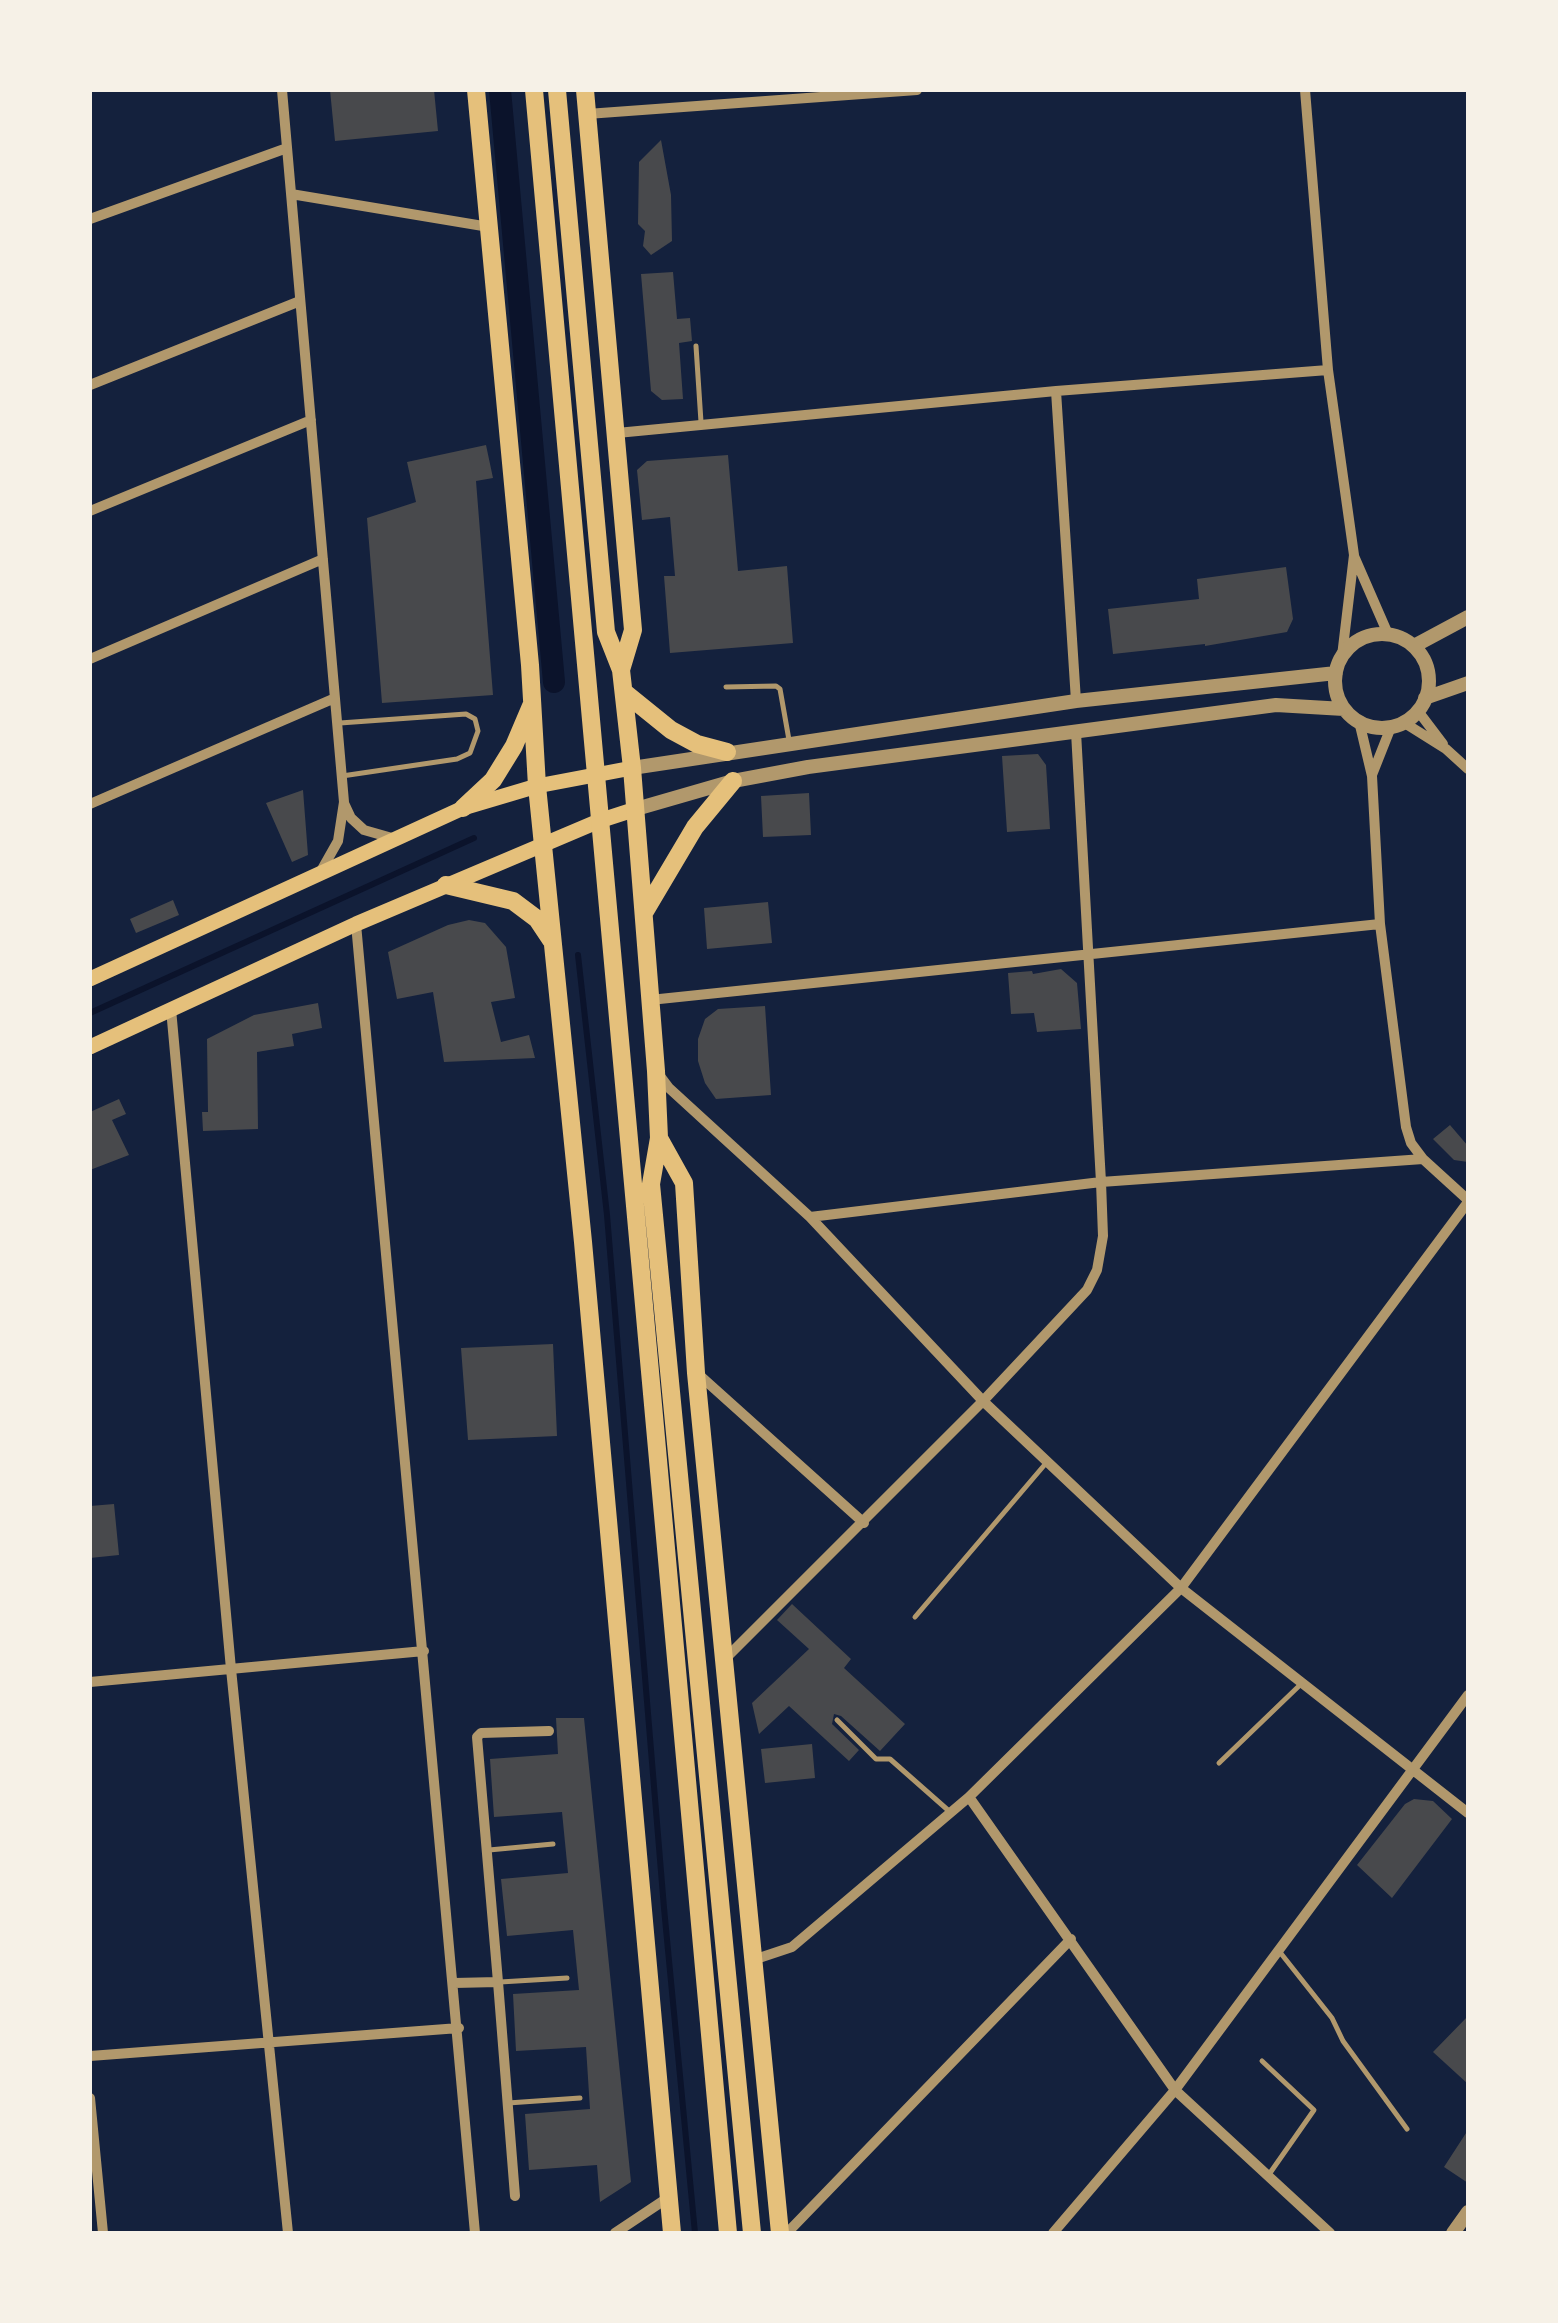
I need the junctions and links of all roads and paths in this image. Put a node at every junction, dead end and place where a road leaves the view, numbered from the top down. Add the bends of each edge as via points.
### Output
1 (282, 90) edge
2 (476, 90) edge
3 (534, 90) edge
4 (556, 90) edge
5 (585, 90) edge
6 (918, 90) edge
7 (1306, 90) edge
8 (587, 114) junction
9 (287, 148) junction
10 (291, 194) junction
11 (90, 219) edge
12 (489, 227) junction
13 (300, 302) junction
14 (696, 346) dead end
15 (1328, 370) junction
16 (90, 385) edge
17 (1056, 391) junction
18 (311, 420) junction
19 (701, 425) junction
20 (617, 434) junction
21 (90, 510) edge
22 (1354, 555) junction
23 (323, 559) junction
24 (1468, 618) edge
25 (1388, 634) junction
26 (1414, 646) junction
27 (1342, 656) junction
28 (90, 659) edge
29 (622, 670) junction
30 (1336, 673) junction
31 (1468, 684) edge
32 (726, 687) dead end
33 (624, 692) junction
34 (335, 698) junction
35 (533, 701) junction
36 (1076, 701) junction
37 (1422, 704) junction
38 (1344, 709) junction
39 (1359, 722) junction
40 (337, 723) junction
41 (1397, 724) junction
42 (1076, 732) junction
43 (789, 742) junction
44 (1446, 749) junction
45 (727, 752) junction
46 (632, 768) junction
47 (1468, 769) edge
48 (342, 776) junction
49 (594, 776) junction
50 (1372, 776) junction
51 (733, 781) junction
52 (537, 786) junction
53 (344, 802) junction
54 (90, 804) edge
55 (463, 808) junction
56 (636, 809) junction
57 (599, 821) junction
58 (396, 839) junction
59 (543, 845) junction
60 (319, 874) junction
61 (446, 885) junction
62 (644, 914) junction
63 (356, 924) junction
64 (1380, 924) junction
65 (552, 942) junction
66 (1088, 952) junction
67 (90, 979) edge
68 (650, 1000) junction
69 (171, 1009) junction
70 (90, 1046) edge
71 (656, 1071) junction
72 (659, 1138) junction
73 (1424, 1159) junction
74 (1101, 1182) junction
75 (1468, 1201) edge
76 (810, 1217) junction
77 (696, 1373) junction
78 (982, 1401) junction
79 (701, 1421) junction
80 (1047, 1462) junction
81 (682, 1504) junction
82 (864, 1523) junction
83 (1181, 1588) junction
84 (915, 1617) dead end
85 (424, 1651) junction
86 (726, 1658) junction
87 (231, 1669) junction
88 (90, 1682) edge
89 (1303, 1683) junction
90 (1468, 1695) edge
91 (837, 1720) dead end
92 (548, 1730) dead end
93 (1219, 1763) dead end
94 (1415, 1770) junction
95 (969, 1797) junction
96 (951, 1812) junction
97 (1468, 1813) edge
98 (553, 1844) dead end
99 (486, 1851) junction
100 (1071, 1939) junction
101 (1277, 1949) junction
102 (752, 1960) junction
103 (566, 1978) dead end
104 (498, 1982) junction
105 (454, 1984) junction
106 (459, 2028) junction
107 (268, 2042) junction
108 (90, 2056) edge
109 (1262, 2060) dead end
110 (1174, 2090) junction
111 (90, 2098) edge
112 (580, 2098) dead end
113 (508, 2102) junction
114 (767, 2110) junction
115 (1407, 2128) dead end
116 (1268, 2176) junction
117 (748, 2190) junction
118 (515, 2196) dead end
119 (670, 2197) junction
120 (1468, 2212) edge
121 (103, 2233) edge
122 (288, 2233) edge
123 (475, 2233) edge
124 (616, 2233) edge
125 (672, 2233) edge
126 (728, 2233) edge
127 (752, 2233) edge
128 (783, 2233) edge
129 (1053, 2233) edge
130 (1330, 2233) edge
131 (1453, 2233) edge

1 - 9 street
2 - 12 main road
3 - 49 main road
4 - 29 main road via 606,632
5 - 8 main road
6 - 8 street
7 - 15 street
8 - 20 main road
9 - 10 street
9 - 11 street
10 - 12 street
10 - 13 street
12 - 35 main road
13 - 16 street
13 - 18 street
14 - 19 lane
15 - 17 street
15 - 22 street
17 - 19 street
17 - 36 street
18 - 21 street
18 - 23 street
19 - 20 street
20 - 29 main road via 634,630
22 - 25 street
22 - 27 street
23 - 28 street
23 - 34 street
24 - 26 street
25 - 26 street
25 - 27 street via 1362,638
26 - 37 street via 1427,666
27 - 30 street
29 - 33 main road
30 - 36 street
30 - 38 street
31 - 37 street
32 - 43 lane via 780,689
33 - 45 main road via 672,730
33 - 46 main road
34 - 40 street
34 - 54 street
35 - 52 main road
35 - 55 main road via 493,780
36 - 43 street
37 - 41 street
37 - 44 street
38 - 39 street
38 - 42 street via 1276,706
39 - 41 street
39 - 50 street
40 - 48 street
40 - 48 lane via 466,714 478,731 470,753 457,758
41 - 44 street
41 - 50 street
42 - 51 street
42 - 66 street
43 - 45 street
44 - 47 street
45 - 46 street
46 - 49 main road
46 - 56 main road
48 - 53 street
49 - 52 main road
49 - 57 main road
50 - 64 street
51 - 56 street
51 - 62 main road via 695,827
52 - 55 main road
52 - 59 main road
53 - 58 street via 364,830
53 - 60 street via 338,840
55 - 58 main road
56 - 57 main road
56 - 62 main road
57 - 59 main road
57 - 126 main road
58 - 60 main road
59 - 61 main road
59 - 65 main road
60 - 67 main road
61 - 63 main road
61 - 65 main road via 513,901
62 - 68 main road
63 - 69 main road
63 - 85 street
64 - 66 street
64 - 73 street via 1406,1128
65 - 119 main road
66 - 68 street
66 - 74 street
68 - 71 main road
69 - 70 main road
69 - 87 street
71 - 72 main road
71 - 76 street
72 - 77 main road via 684,1184
72 - 81 main road via 651,1184
73 - 74 street
73 - 75 street
74 - 76 street
74 - 78 street via 1103,1236 1087,1290
75 - 83 street
76 - 78 street
77 - 79 main road
77 - 82 street
78 - 80 street
78 - 82 street
79 - 81 main road
79 - 86 main road
80 - 83 street
80 - 84 lane
81 - 117 main road
82 - 86 street
83 - 89 street
83 - 95 street
85 - 87 street
85 - 105 street
86 - 102 main road
87 - 88 street
87 - 107 street
89 - 93 lane
89 - 94 street
90 - 94 street
91 - 96 lane via 876,1759 890,1759
92 - 99 street via 477,1738
94 - 97 street
94 - 101 street
95 - 96 street
95 - 100 street
96 - 102 street via 792,1947
98 - 99 lane
99 - 104 street
100 - 110 street
100 - 128 street
101 - 110 street
101 - 115 lane
102 - 114 main road
103 - 104 lane
104 - 105 street
104 - 113 street
105 - 106 street
106 - 107 street
106 - 123 street
107 - 108 street
107 - 122 street
109 - 116 lane via 1314,2110
110 - 116 street
110 - 129 street
111 - 121 street
112 - 113 lane
113 - 118 street
114 - 117 main road
114 - 128 main road
116 - 130 street
117 - 127 main road
119 - 124 street
119 - 125 main road
120 - 131 street

